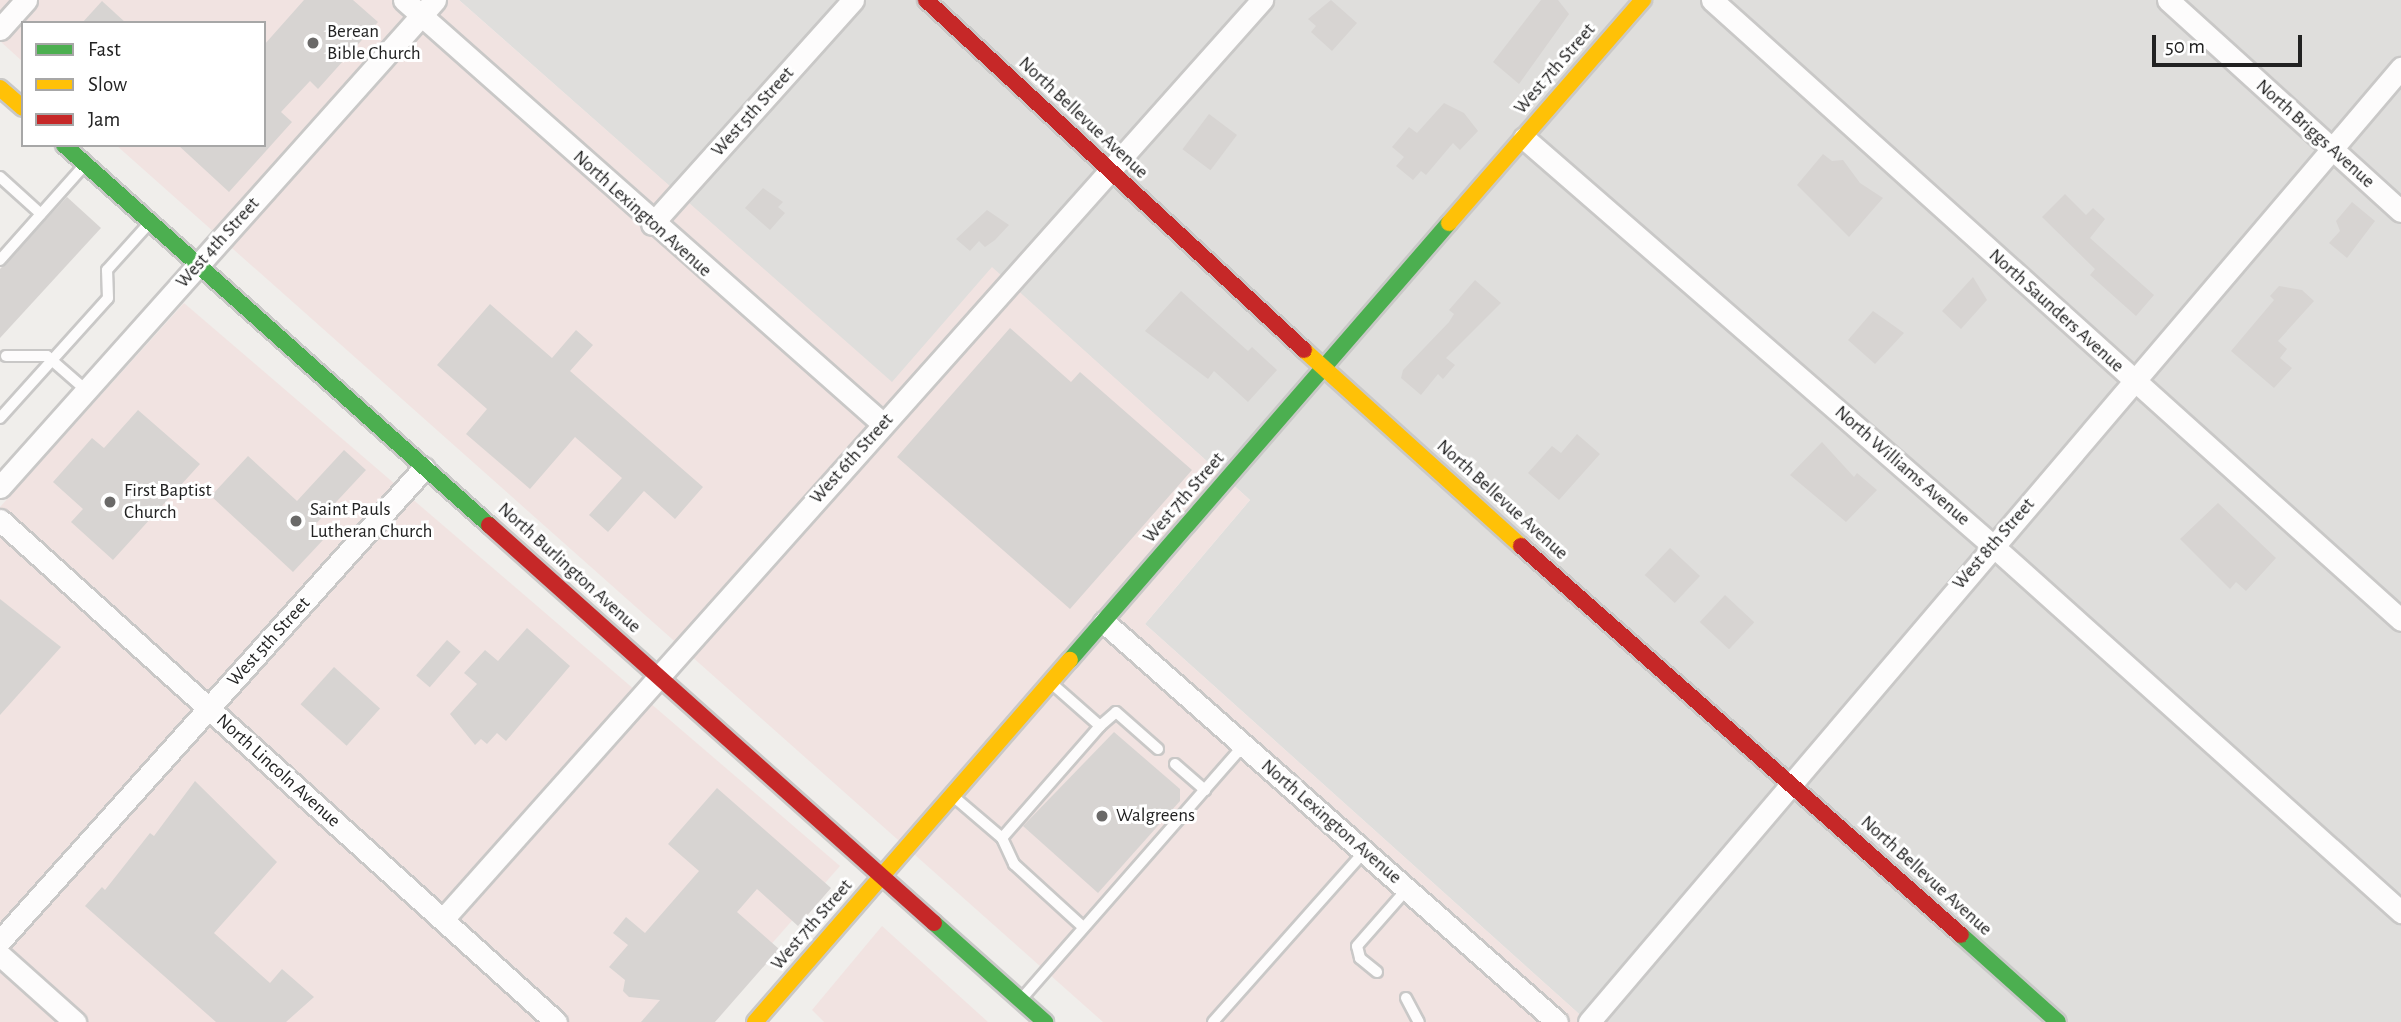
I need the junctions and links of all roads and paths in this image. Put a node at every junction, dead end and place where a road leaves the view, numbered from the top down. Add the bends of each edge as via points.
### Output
1 (26, 0) edge
2 (404, 0) edge
3 (853, 0) edge
4 (926, 0) edge
5 (1262, 0) edge
6 (1643, 0) edge
7 (1712, 0) edge
8 (2168, 0) edge
9 (428, 8) edge
10 (0, 29) edge
11 (2401, 68) edge
12 (0, 88) edge
13 (21, 106) edge
14 (1524, 138) junction
15 (66, 147) edge
16 (2331, 150) junction
17 (85, 164) junction
18 (1109, 171) junction
19 (0, 177) edge
20 (2401, 212) edge
21 (41, 214) junction
22 (150, 223) junction
23 (652, 224) junction
24 (2, 255) edge
25 (198, 265) junction
26 (2, 357) edge
27 (52, 360) junction
28 (1324, 368) junction
29 (2134, 382) junction
30 (86, 390) junction
31 (0, 418) edge
32 (883, 424) junction
33 (424, 467) junction
34 (0, 487) edge
35 (0, 520) edge
36 (1992, 545) junction
37 (2401, 620) edge
38 (1104, 622) junction
39 (659, 675) junction
40 (1051, 683) junction
41 (209, 709) junction
42 (1100, 726) junction
43 (1244, 746) junction
44 (1158, 749) dead end
45 (1175, 764) dead end
46 (1790, 783) junction
47 (1205, 790) junction
48 (953, 796) junction
49 (1002, 838) junction
50 (1364, 852) junction
51 (883, 876) junction
52 (1406, 889) junction
53 (2401, 912) edge
54 (444, 918) junction
55 (1082, 926) dead end
56 (0, 941) edge
57 (0, 955) edge
58 (1377, 972) dead end
59 (1406, 998) dead end
60 (1021, 1000) junction
61 (75, 1022) edge
62 (556, 1022) edge
63 (755, 1022) edge
64 (1045, 1022) edge
65 (1213, 1022) edge
66 (1419, 1022) edge
67 (1557, 1022) edge
68 (1589, 1022) edge
69 (2058, 1022) edge

1 - 10 street
2 - 9 street, North Lexington Avenue
3 - 23 street, West 5th Street
4 - 18 main road, North Bellevue Avenue
5 - 18 street, West 6th Street
6 - 14 main road, West 7th Street
7 - 29 street, North Saunders Avenue
8 - 16 street, North Briggs Avenue
9 - 23 street, North Lexington Avenue
9 - 25 street, West 4th Street
11 - 16 street, West 8th Street
12 - 13 main road
14 - 28 main road, West 7th Street
14 - 36 street, North Williams Avenue
15 - 17 main road, North Burlington Avenue
16 - 20 street, North Briggs Avenue
16 - 29 street, West 8th Street
17 - 21 lane
17 - 22 main road, North Burlington Avenue
18 - 28 main road, North Bellevue Avenue
18 - 32 street, West 6th Street
19 - 21 lane
21 - 24 lane
22 - 25 main road, North Burlington Avenue
22 - 27 lane via 107,270 108,298
23 - 32 street, North Lexington Avenue
25 - 30 street, West 4th Street
25 - 33 main road, North Burlington Avenue
26 - 27 lane
27 - 30 lane
27 - 31 lane
28 - 38 main road, West 7th Street
28 - 46 main road, North Bellevue Avenue
29 - 36 street, West 8th Street
29 - 37 street, North Saunders Avenue
30 - 34 street, West 4th Street
32 - 39 street, West 6th Street
33 - 39 main road, North Burlington Avenue
33 - 41 street, West 5th Street
35 - 41 street, North Lincoln Avenue
36 - 46 street, West 8th Street
36 - 53 street, North Williams Avenue
38 - 40 main road, West 7th Street
38 - 43 street, North Lexington Avenue
39 - 51 main road, North Burlington Avenue
39 - 54 street, West 6th Street
40 - 42 lane
40 - 48 main road, West 7th Street
41 - 54 street, North Lincoln Avenue
41 - 56 street, West 5th Street
42 - 44 lane via 1116,712
42 - 49 lane
43 - 47 lane
43 - 50 street, North Lexington Avenue
45 - 47 lane
46 - 68 street, West 8th Street
46 - 69 main road, North Bellevue Avenue
47 - 60 lane
48 - 49 lane
48 - 51 main road, West 7th Street
49 - 55 lane via 1014,864
50 - 52 street, North Lexington Avenue
50 - 65 lane
51 - 60 main road, North Burlington Avenue
51 - 63 main road, West 7th Street
52 - 58 lane via 1357,946 1360,958
52 - 67 street, North Lexington Avenue
54 - 62 street, North Lincoln Avenue
57 - 61 street
59 - 66 lane
60 - 64 main road, North Burlington Avenue

